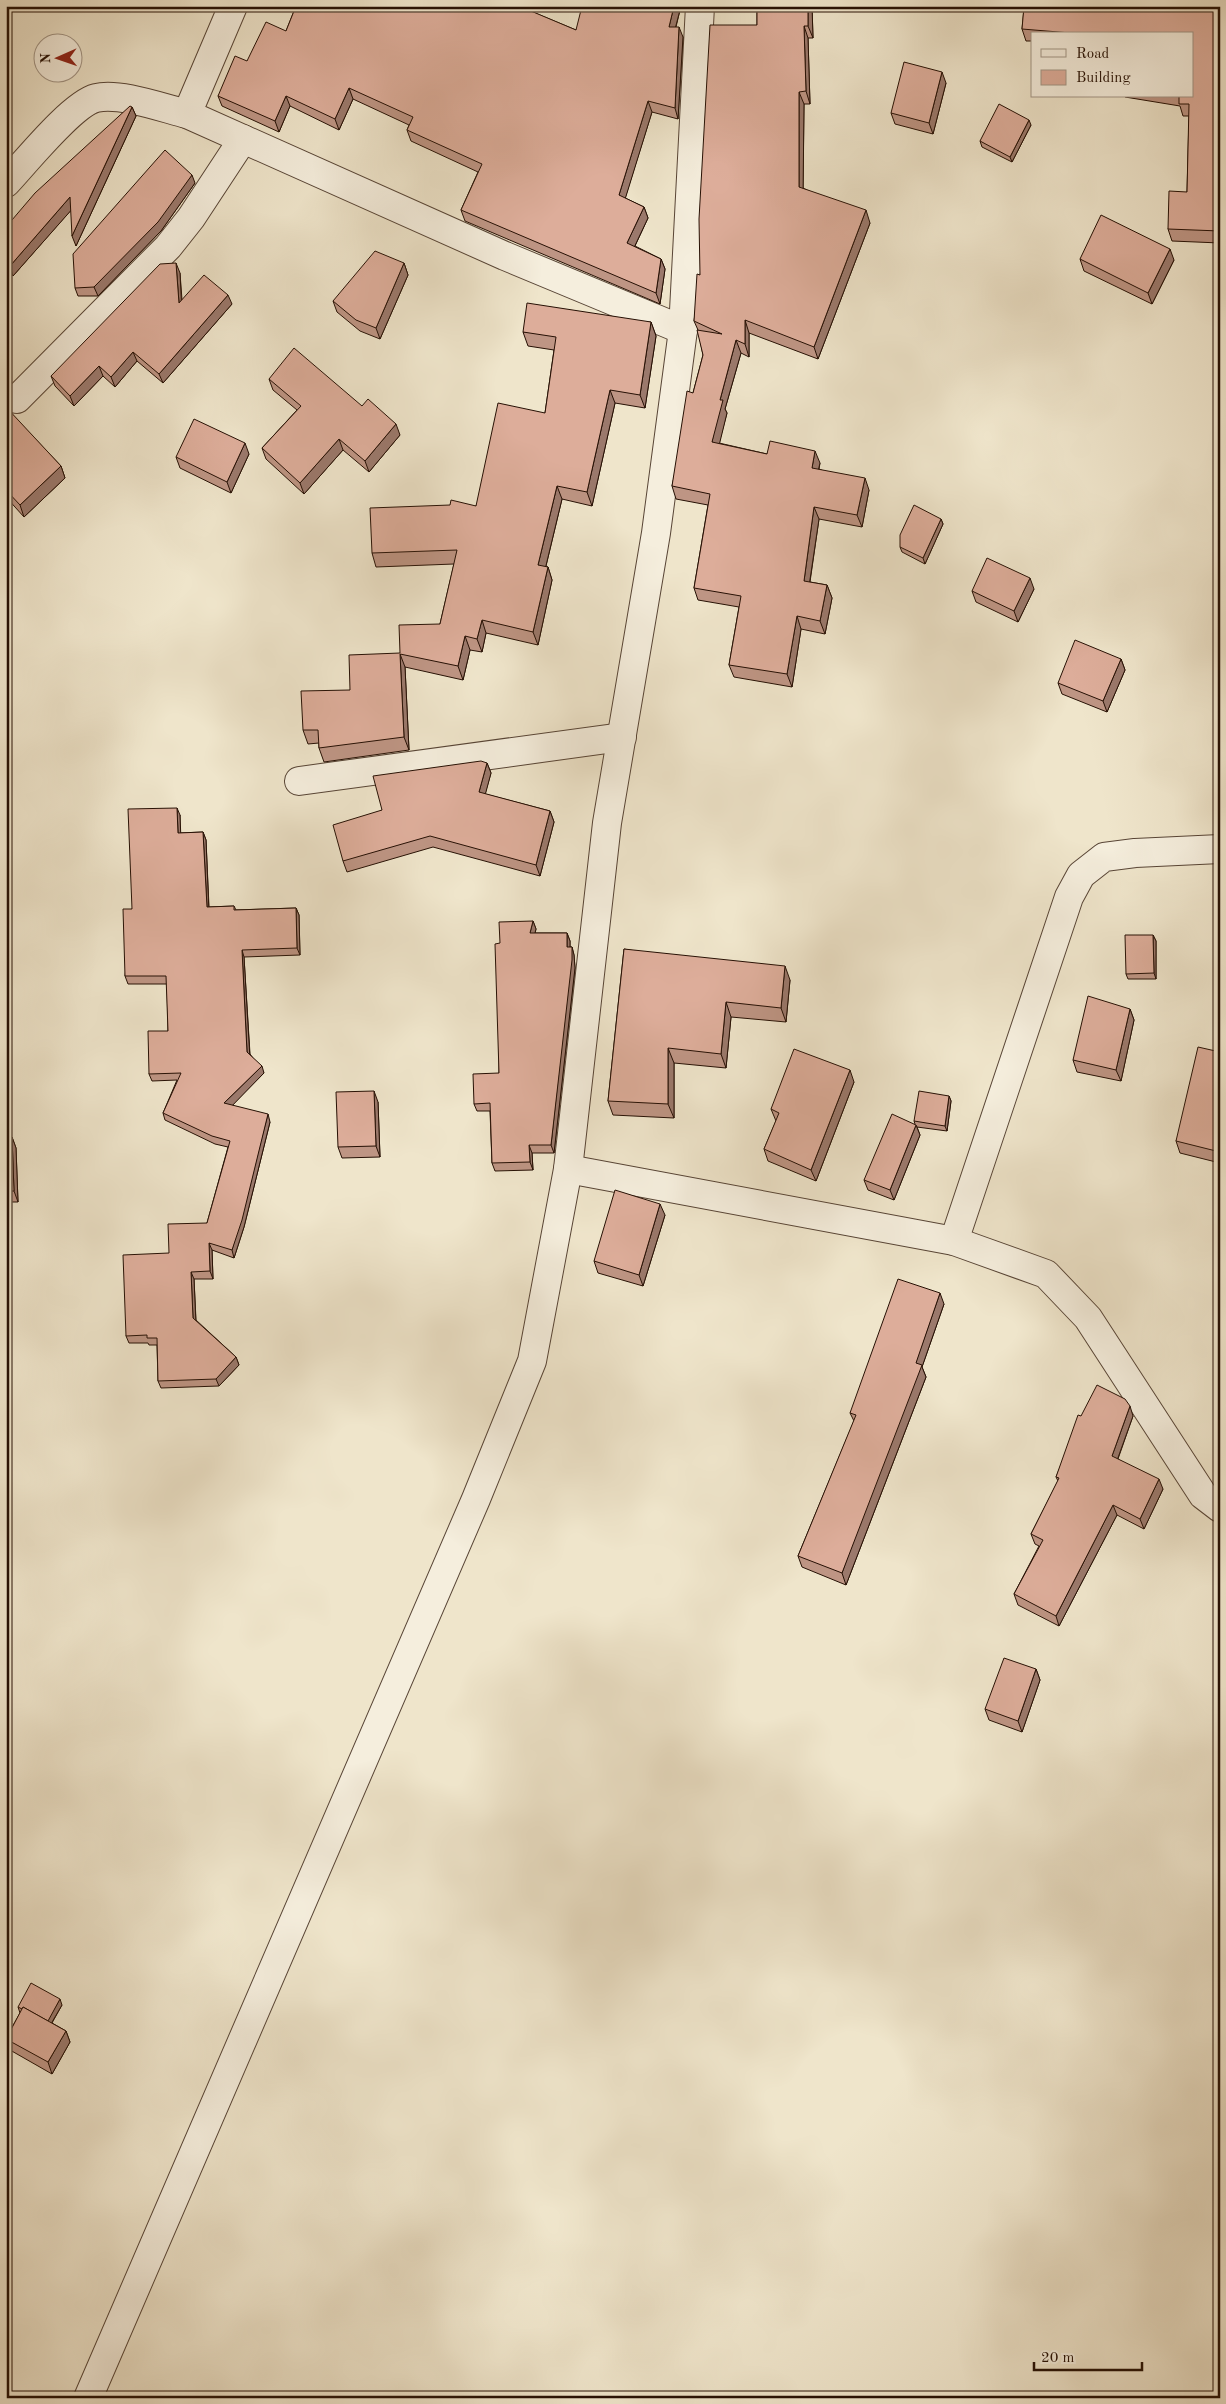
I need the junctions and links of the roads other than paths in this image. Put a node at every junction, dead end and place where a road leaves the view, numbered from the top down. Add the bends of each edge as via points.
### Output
1 (233, 6) edge
2 (700, 6) edge
3 (187, 114) junction
4 (243, 139) junction
5 (6, 182) edge
6 (683, 330) junction
7 (17, 399) dead end
8 (622, 738) junction
9 (299, 781) dead end
10 (1220, 849) edge
11 (568, 1169) junction
12 (954, 1241) junction
13 (1220, 1508) edge
14 (88, 2398) edge

1 - 3 street
2 - 6 street
3 - 4 street
3 - 5 street via 117,98 96,98 76,108
4 - 6 street via 505,256
4 - 7 street via 168,247
6 - 8 street via 668,457
8 - 9 street
8 - 11 street via 598,890
10 - 12 street via 1104,857 1081,875 1069,896
11 - 12 street
11 - 14 street via 532,1361 476,1499
12 - 13 street via 1046,1274 1088,1318 1203,1496

